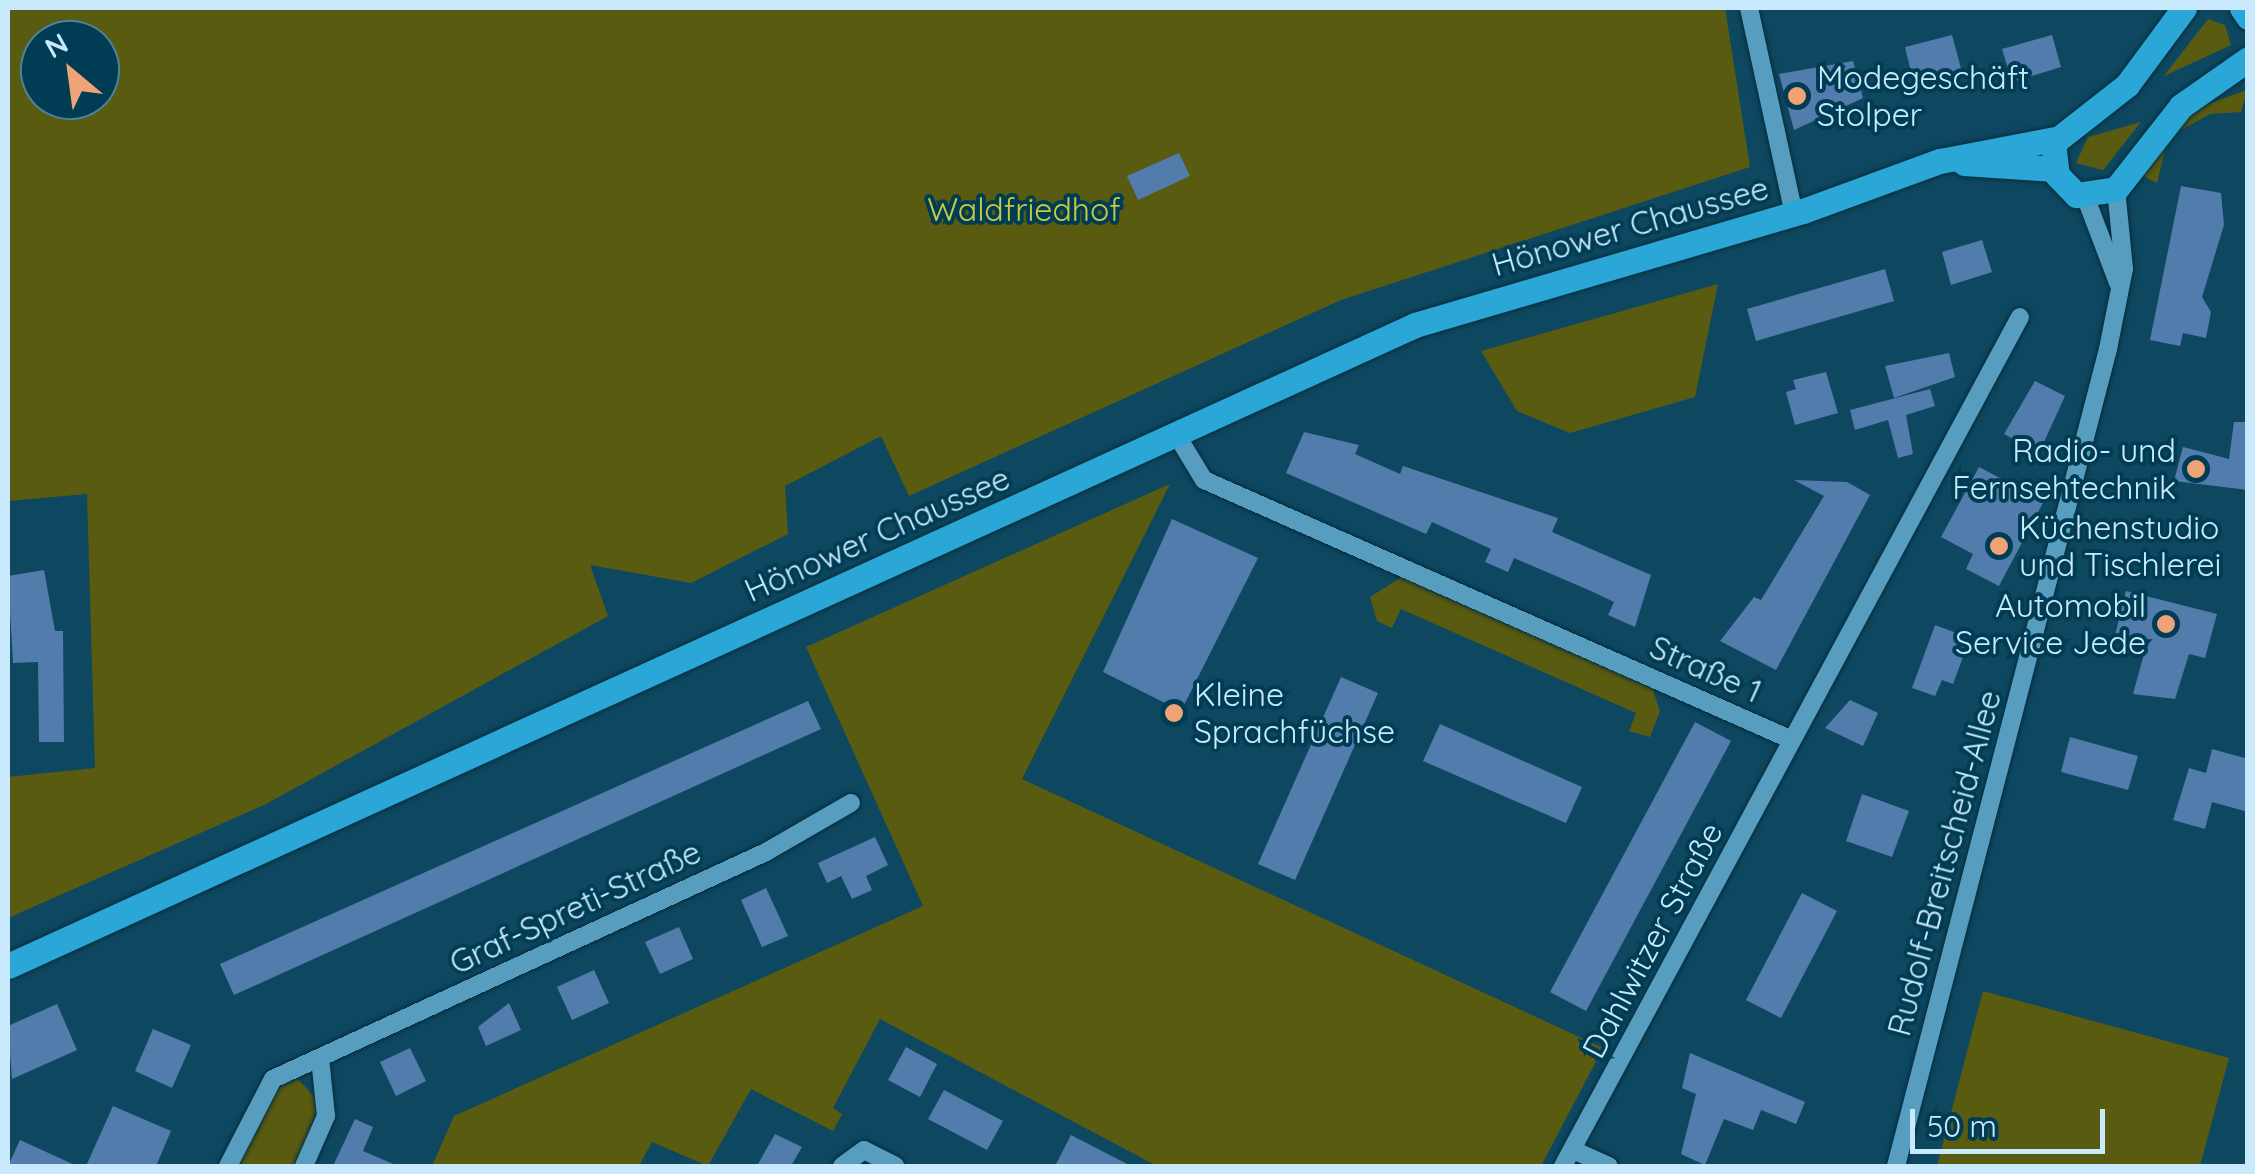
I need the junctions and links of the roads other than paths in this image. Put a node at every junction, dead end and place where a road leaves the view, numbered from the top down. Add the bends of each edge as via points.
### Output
1 (1749, 8) edge
2 (2184, 8) edge
3 (2242, 8) edge
4 (2248, 17) edge
5 (2244, 68) edge
6 (2056, 140) junction
7 (1940, 161) junction
8 (2054, 169) junction
9 (2116, 188) junction
10 (2085, 196) junction
11 (1794, 214) junction
12 (2118, 283) junction
13 (2020, 317) dead end
14 (1176, 434) junction
15 (1792, 740) junction
16 (851, 803) dead end
17 (8, 966) edge
18 (320, 1058) junction
19 (1568, 1158) edge
20 (228, 1166) edge
21 (304, 1166) edge
22 (842, 1166) edge
23 (895, 1166) edge
24 (1609, 1166) edge
25 (1896, 1166) edge

1 - 11 street, Hönower Chaussee
2 - 6 main road via 2127,85
3 - 4 main road
5 - 9 main road via 2181,106
6 - 7 main road, Hönower Chaussee
6 - 8 main road
7 - 8 main road, Hönower Chaussee
7 - 11 main road, Hönower Chaussee
8 - 10 main road
9 - 10 main road
9 - 12 street, Rudolf-Breitscheid-Allee via 2125,236
10 - 12 street
11 - 14 main road, Hönower Chaussee via 1469,306
12 - 25 street, Rudolf-Breitscheid-Allee
13 - 15 street
14 - 15 street, Straße 1 via 1204,480
14 - 17 main road, Hönower Chaussee
15 - 19 street, Dahlwitzer Straße
16 - 18 street, Graf-Spreti-Straße via 736,866
18 - 20 street, Graf-Spreti-Straße via 264,1086
18 - 21 street via 326,1116
19 - 24 street
22 - 23 street via 856,1151

